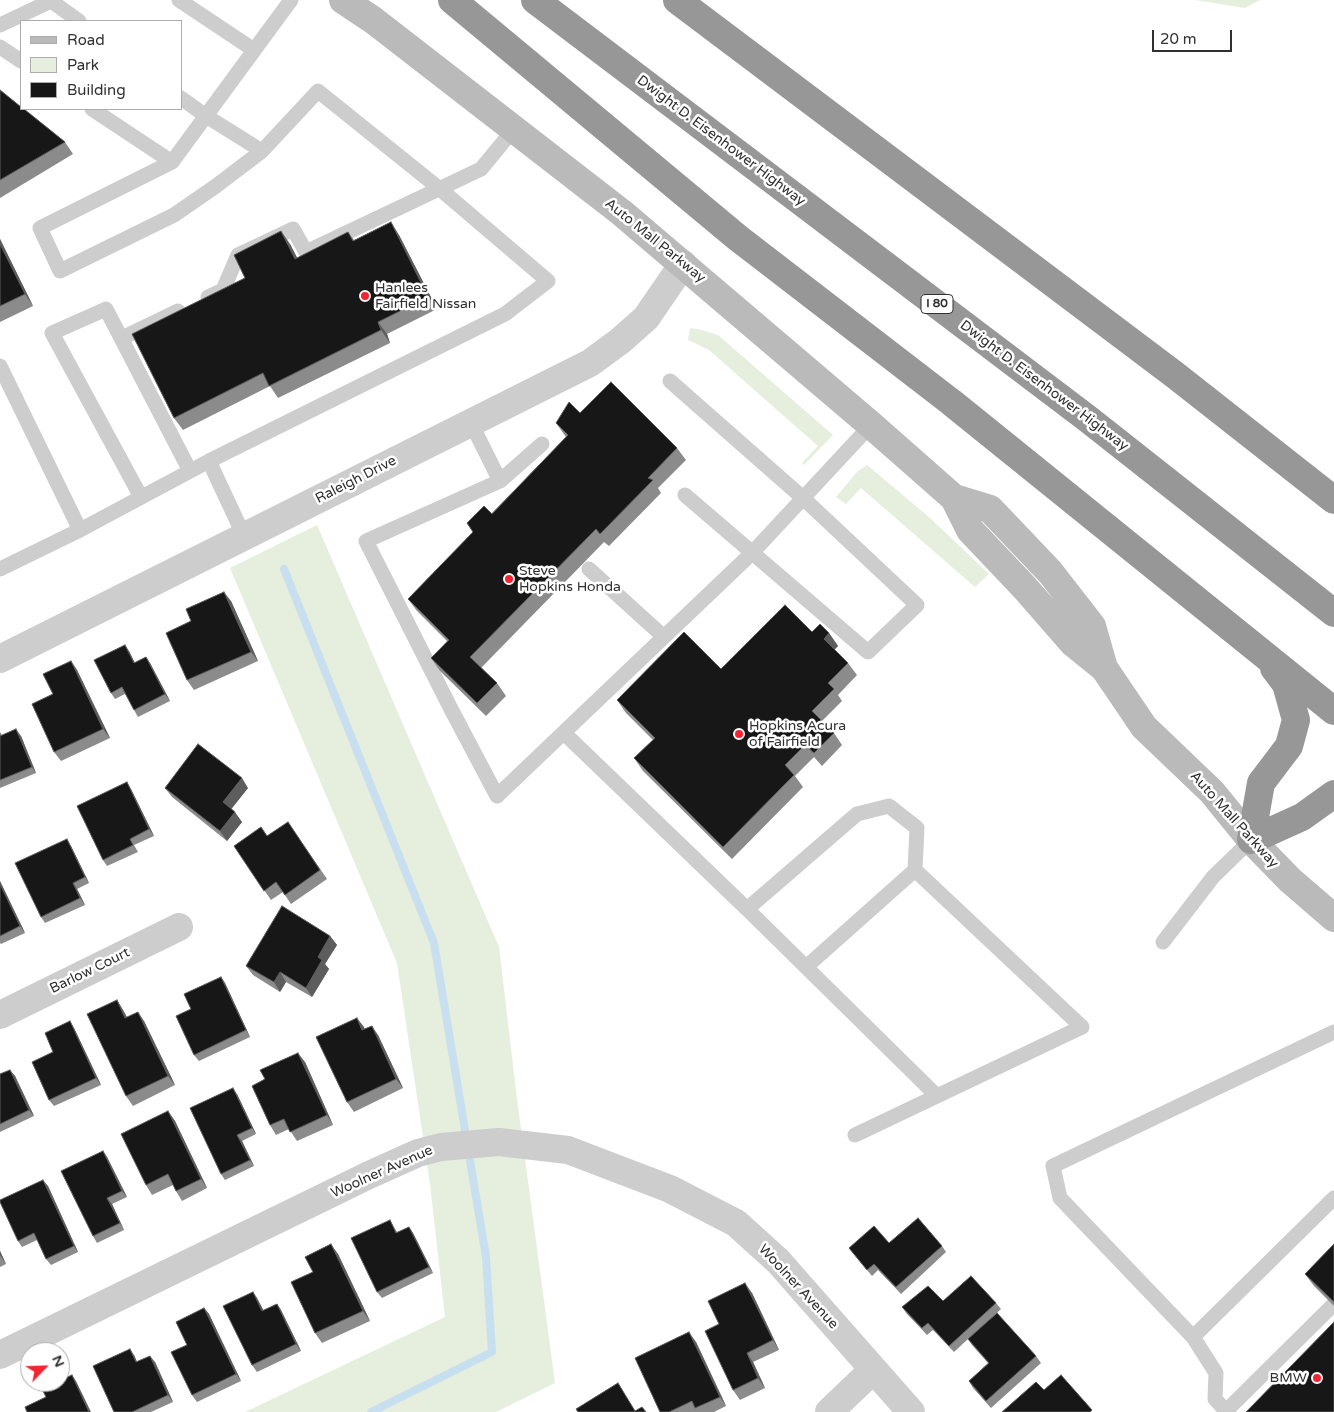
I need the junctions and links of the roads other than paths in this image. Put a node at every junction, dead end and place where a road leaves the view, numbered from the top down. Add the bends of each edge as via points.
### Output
1 (52, 0) edge
2 (179, 0) edge
3 (291, 0) edge
4 (343, 0) edge
5 (452, 0) edge
6 (535, 0) edge
7 (677, 0) edge
8 (78, 20) edge
9 (0, 25) edge
10 (0, 47) edge
11 (254, 50) junction
12 (20, 60) edge
13 (182, 99) edge
14 (94, 110) edge
15 (206, 116) junction
16 (514, 129) junction
17 (262, 151) junction
18 (172, 162) junction
19 (440, 189) junction
20 (683, 264) junction
21 (122, 338) junction
22 (0, 366) edge
23 (670, 381) dead end
24 (470, 423) junction
25 (871, 425) junction
26 (542, 444) dead end
27 (209, 461) junction
28 (190, 471) junction
29 (500, 481) junction
30 (685, 495) dead end
31 (141, 497) junction
32 (803, 498) junction
33 (1334, 500) edge
34 (80, 530) junction
35 (244, 536) junction
36 (752, 553) junction
37 (0, 569) edge
38 (589, 569) dead end
39 (1334, 613) edge
40 (664, 637) junction
41 (1263, 653) junction
42 (0, 659) edge
43 (1334, 711) edge
44 (564, 733) junction
45 (1334, 794) edge
46 (1251, 840) junction
47 (915, 870) junction
48 (747, 909) junction
49 (1334, 918) edge
50 (179, 927) dead end
51 (1163, 942) dead end
52 (806, 967) junction
53 (0, 1015) edge
54 (1334, 1032) edge
55 (937, 1096) junction
56 (855, 1135) dead end
57 (1334, 1198) edge
58 (1333, 1305) edge
59 (1193, 1336) junction
60 (0, 1355) edge
61 (873, 1370) junction
62 (1226, 1411) edge
63 (829, 1412) edge
64 (911, 1412) edge

1 - 8 lane
1 - 9 lane
2 - 11 lane
3 - 11 lane
4 - 16 street, Auto Mall Parkway
5 - 41 highway via 738,238 951,402
6 - 39 highway, Dwight D. Eisenhower Highway / I 80 via 1088,419
7 - 33 highway via 1175,375
10 - 12 lane
11 - 15 lane
13 - 15 lane
14 - 18 lane
15 - 17 lane
15 - 18 lane
16 - 19 lane via 482,170
16 - 20 street, Auto Mall Parkway
17 - 18 lane via 174,215 60,271 40,228
17 - 19 lane via 318,91
19 - 21 lane via 306,252 294,229 238,254 223,290
19 - 27 lane via 548,281 504,314
20 - 24 street, Raleigh Drive via 646,318 620,341 590,363
20 - 25 street, Auto Mall Parkway
21 - 28 lane
21 - 31 lane via 106,309 52,333
22 - 34 lane
23 - 32 lane
24 - 29 lane
24 - 35 street, Raleigh Drive
25 - 32 lane
25 - 46 street, Auto Mall Parkway via 954,498 990,509 1050,572 1092,626 1104,668 1144,726 1212,792
26 - 29 lane
27 - 28 lane
27 - 35 lane
28 - 31 lane
29 - 44 lane via 366,541 498,796
30 - 36 lane
31 - 34 lane
32 - 36 lane
32 - 36 lane via 917,605 868,652
34 - 37 lane
35 - 42 street, Raleigh Drive
36 - 40 lane
38 - 40 lane
40 - 44 lane
41 - 43 highway
41 - 46 highway via 1286,684 1296,720 1289,746 1261,783
44 - 48 lane
45 - 46 highway via 1302,817
46 - 49 street, Auto Mall Parkway
46 - 51 lane via 1213,877
47 - 48 lane via 917,828 889,806 857,814
47 - 52 lane
47 - 55 lane via 1082,1027
48 - 52 lane
50 - 53 street, Barlow Court
52 - 55 lane
54 - 59 lane via 1052,1166 1060,1198
55 - 56 lane
57 - 59 lane
58 - 62 lane
59 - 62 lane via 1216,1374 1215,1400
60 - 61 street, Woolner Avenue via 418,1154 441,1147 499,1142 568,1150 670,1189 736,1223 778,1261
61 - 63 street
61 - 64 street, Woolner Avenue

